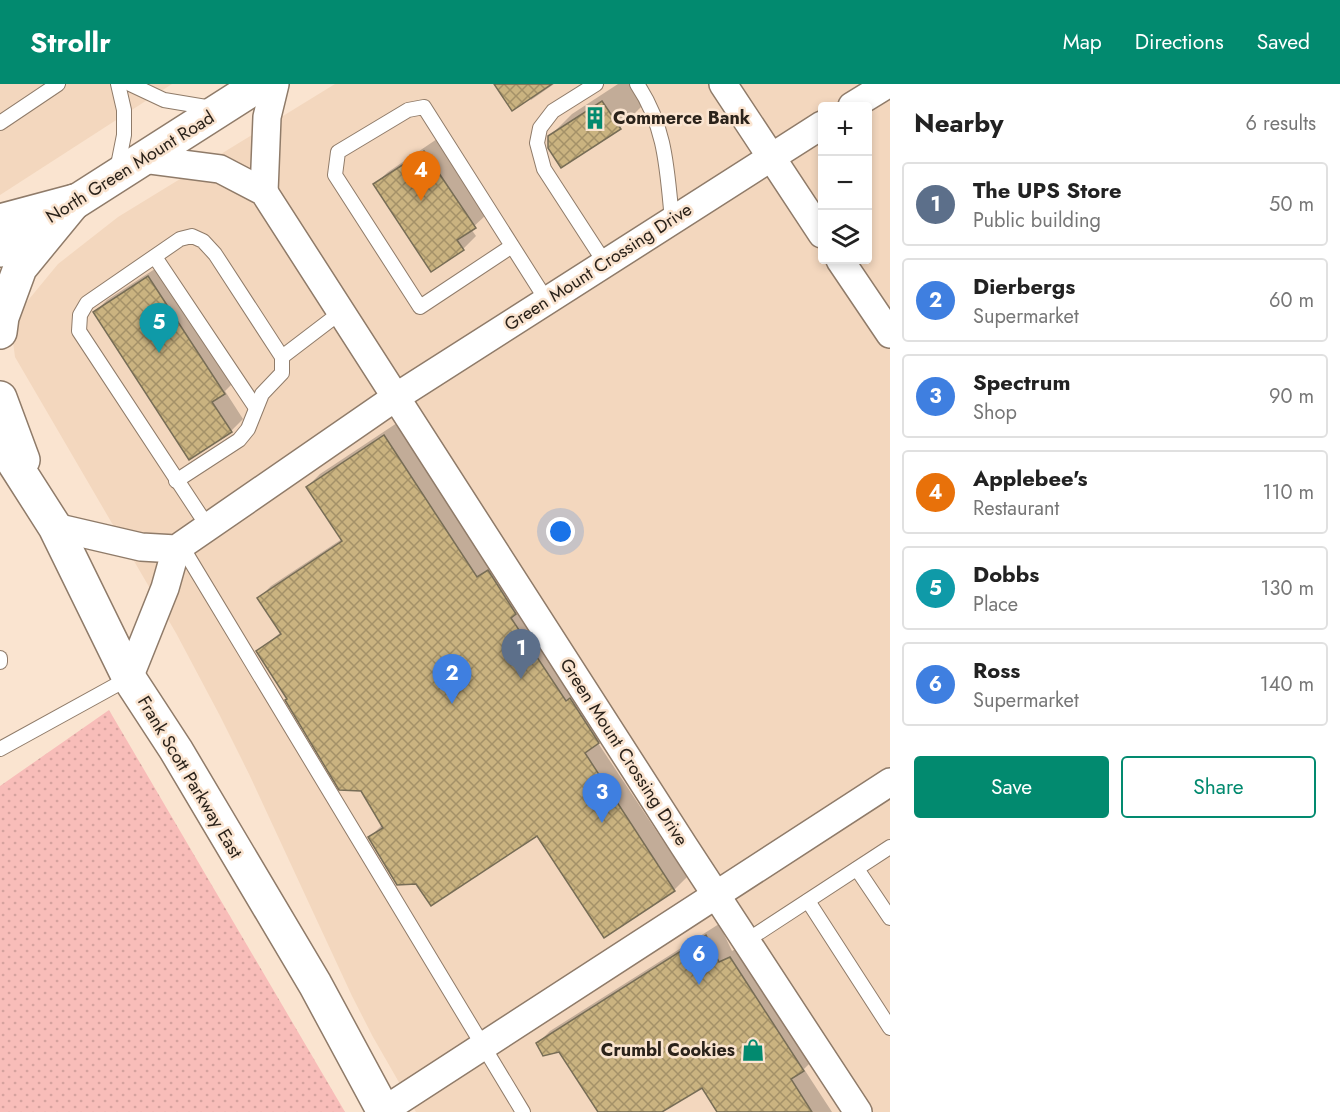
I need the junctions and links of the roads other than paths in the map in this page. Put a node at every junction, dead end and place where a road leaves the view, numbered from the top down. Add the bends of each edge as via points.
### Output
1 (58, 84) edge
2 (118, 84) edge
3 (130, 84) edge
4 (260, 84) edge
5 (275, 84) edge
6 (596, 84) edge
7 (637, 84) edge
8 (723, 84) edge
9 (888, 85) edge
10 (859, 102) edge
11 (220, 110) junction
12 (0, 123) edge
13 (818, 127) edge
14 (770, 157) junction
15 (143, 159) junction
16 (116, 176) junction
17 (264, 192) junction
18 (75, 201) junction
19 (672, 220) junction
20 (0, 221) edge
21 (818, 228) edge
22 (512, 246) junction
23 (0, 250) edge
24 (155, 257) junction
25 (605, 263) junction
26 (843, 264) edge
27 (547, 300) junction
28 (341, 312) junction
29 (887, 322) edge
30 (0, 332) edge
31 (282, 357) junction
32 (396, 397) junction
33 (0, 398) edge
34 (256, 408) junction
35 (0, 441) edge
36 (176, 481) junction
37 (46, 514) junction
38 (208, 527) junction
39 (179, 547) junction
40 (129, 678) junction
41 (0, 749) edge
42 (887, 790) edge
43 (890, 847) edge
44 (857, 869) junction
45 (716, 895) junction
46 (808, 901) junction
47 (890, 918) edge
48 (746, 941) junction
49 (890, 1028) edge
50 (483, 1047) junction
51 (383, 1112) edge
52 (523, 1112) edge
53 (858, 1112) edge

1 - 12 lane
2 - 16 lane via 124,135
3 - 11 lane via 164,100
4 - 11 main road, North Green Mount Road
5 - 17 street via 267,117
6 - 25 lane via 554,111 540,128 537,143 544,169
7 - 19 lane via 649,102 665,148
8 - 14 street
9 - 10 street
11 - 15 main road, North Green Mount Road
13 - 14 street, Green Mount Crossing Drive
14 - 19 street, Green Mount Crossing Drive
14 - 21 street
15 - 16 main road, North Green Mount Road
15 - 17 street via 220,169
16 - 18 main road, North Green Mount Road
17 - 28 street, Green Mount Crossing Drive
18 - 20 main road
18 - 23 main road, North Green Mount Road
18 - 30 main road via 20,268
19 - 25 street, Green Mount Crossing Drive
22 - 22 lane via 424,108 408,110 338,152 335,175 420,307
22 - 27 lane
24 - 31 lane via 180,239 192,236 203,241
24 - 34 lane
24 - 36 lane via 87,303 80,315 79,331
25 - 27 street, Green Mount Crossing Drive
26 - 29 street
27 - 32 street, Green Mount Crossing Drive
28 - 31 lane
28 - 32 street, Green Mount Crossing Drive
31 - 34 lane via 282,373 262,394
32 - 38 street, Green Mount Crossing Drive
32 - 45 street, Green Mount Crossing Drive
33 - 37 main road
34 - 36 lane via 239,440
35 - 37 main road, Frank Scott Parkway East
36 - 38 lane
37 - 39 street via 141,547
37 - 40 main road, Frank Scott Parkway East
38 - 39 street, Green Mount Crossing Drive
39 - 40 street
39 - 50 lane
40 - 41 lane
40 - 51 main road, Frank Scott Parkway East via 315,984
42 - 45 street
43 - 44 lane
44 - 46 lane
44 - 47 lane
45 - 48 street, Green Mount Crossing Drive
45 - 50 street
46 - 48 lane
46 - 49 lane
48 - 53 street, Green Mount Crossing Drive
50 - 51 street
50 - 52 lane

